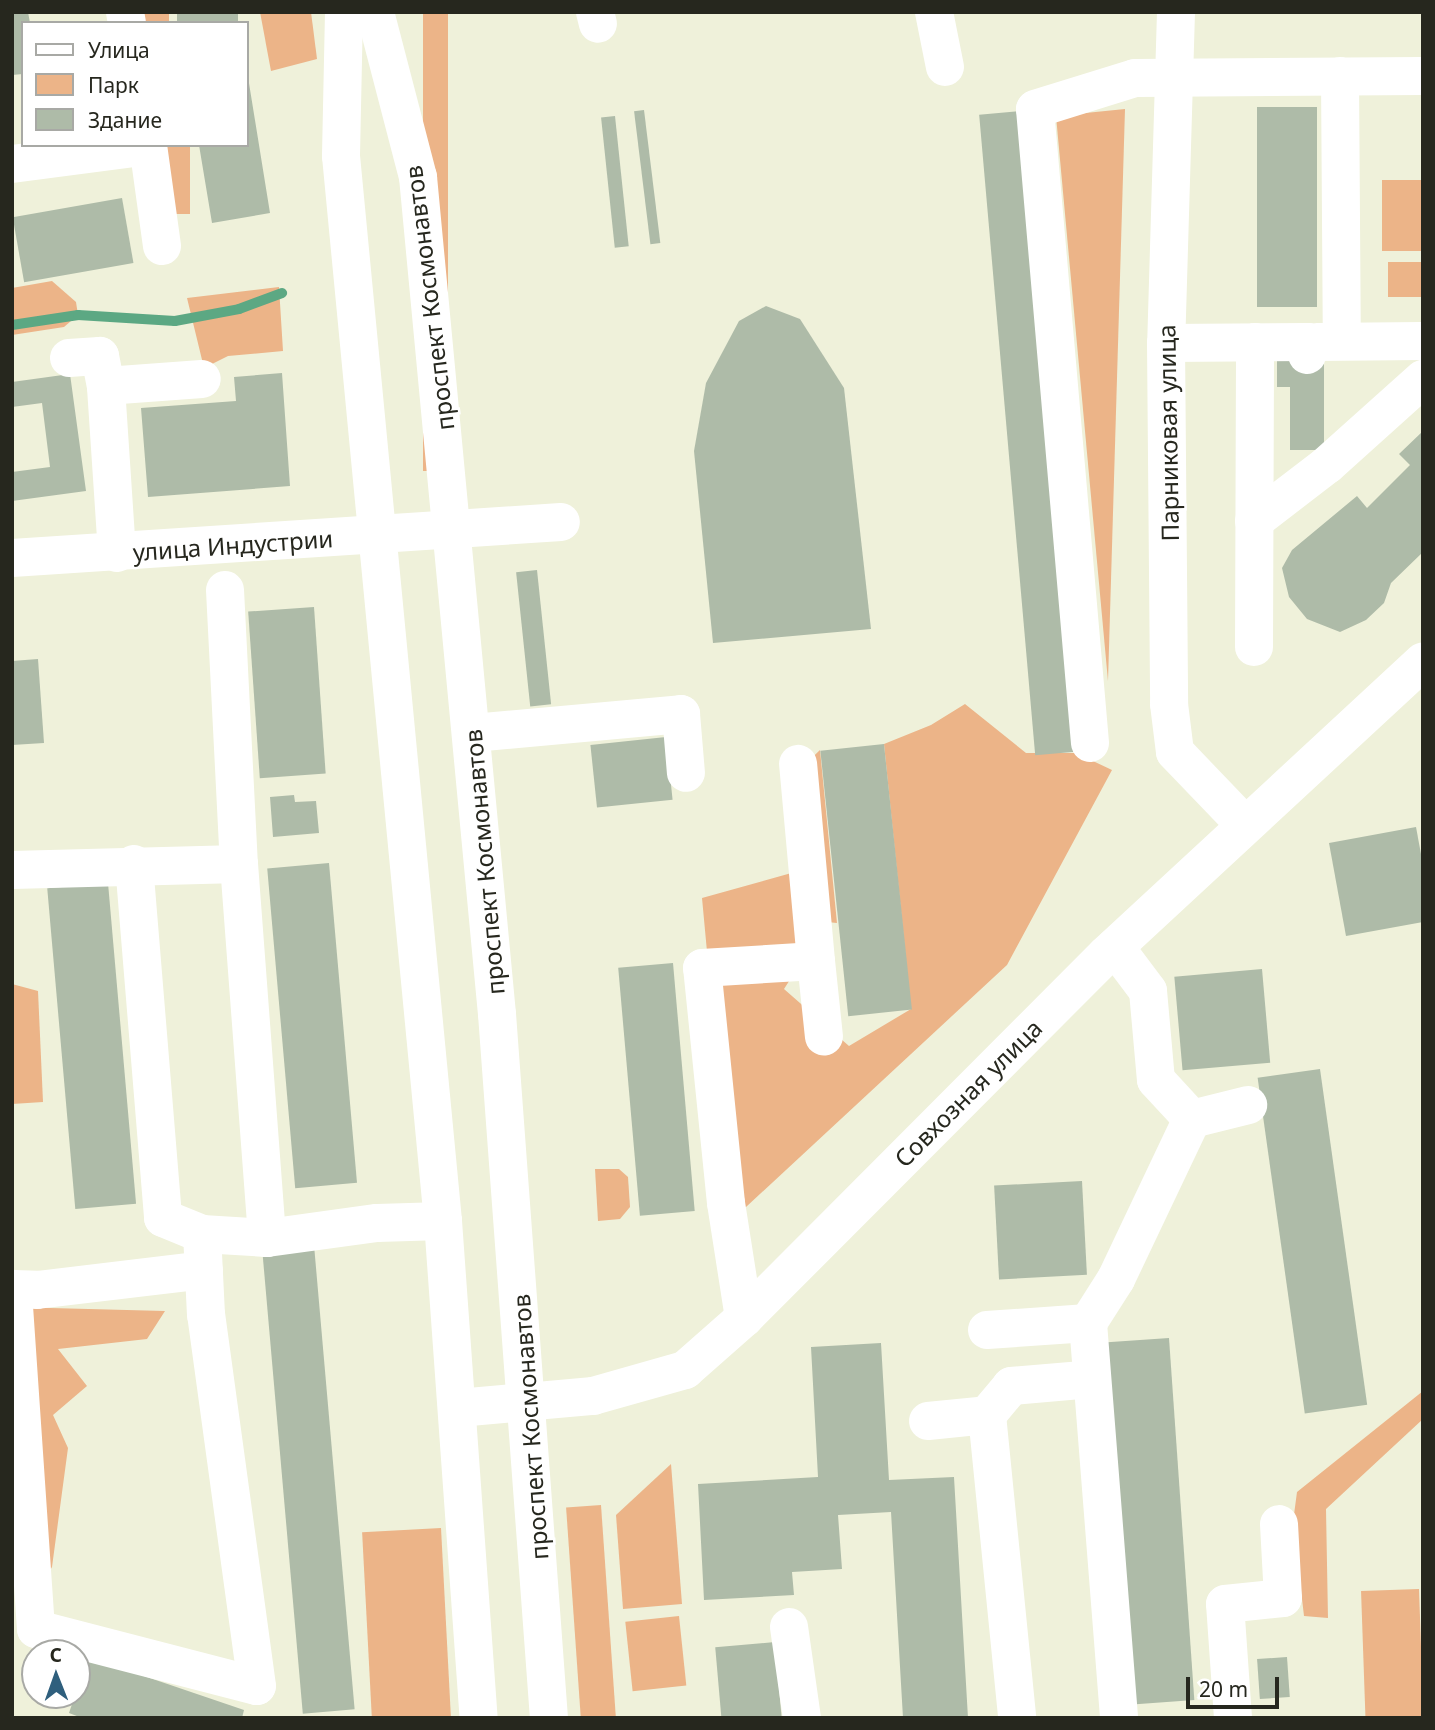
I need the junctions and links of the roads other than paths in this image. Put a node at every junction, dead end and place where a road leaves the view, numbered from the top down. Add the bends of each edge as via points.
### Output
1 (344, 12) edge
2 (375, 12) edge
3 (934, 12) edge
4 (1176, 12) edge
5 (945, 67) dead end
6 (1340, 76) junction
7 (1423, 76) edge
8 (1171, 77) junction
9 (140, 147) edge
10 (148, 147) edge
11 (12, 164) edge
12 (162, 246) dead end
13 (1423, 341) edge
14 (1255, 342) junction
15 (1166, 343) junction
16 (1319, 346) junction
17 (69, 358) dead end
18 (202, 379) dead end
19 (1423, 379) edge
20 (106, 386) junction
21 (1254, 521) junction
22 (561, 522) dead end
23 (454, 531) junction
24 (377, 536) junction
25 (117, 553) junction
26 (12, 558) edge
27 (225, 590) dead end
28 (1254, 647) dead end
29 (1423, 661) edge
30 (473, 733) junction
31 (1090, 743) dead end
32 (798, 764) dead end
33 (686, 773) dead end
34 (1245, 825) junction
35 (134, 864) junction
36 (239, 864) junction
37 (12, 870) edge
38 (1115, 947) junction
39 (816, 961) junction
40 (824, 1037) dead end
41 (1248, 1105) dead end
42 (1192, 1119) junction
43 (443, 1221) junction
44 (267, 1238) junction
45 (203, 1252) junction
46 (744, 1318) junction
47 (1088, 1324) junction
48 (987, 1330) dead end
49 (1092, 1379) junction
50 (529, 1402) junction
51 (458, 1408) junction
52 (987, 1415) junction
53 (928, 1421) dead end
54 (1279, 1524) dead end
55 (789, 1627) dead end
56 (24, 1639) edge
57 (91, 1654) edge
58 (479, 1718) edge
59 (549, 1718) edge
60 (802, 1718) edge
61 (1017, 1718) edge
62 (1119, 1718) edge
63 (1233, 1718) edge

1 - 24 main road via 341,156
2 - 23 main road, проспект Космонавтов via 418,177
3 - 5 main road
4 - 8 main road, Парниковая улица
6 - 7 main road
6 - 8 main road
6 - 16 main road
8 - 15 main road, Парниковая улица
8 - 31 main road via 1135,78 1035,109
9 - 11 main road
10 - 12 main road
13 - 16 main road
14 - 15 main road
14 - 16 main road
14 - 21 main road
15 - 34 main road, Парниковая улица via 1169,704 1175,751
17 - 20 main road via 100,356
18 - 20 main road
19 - 21 main road via 1327,465
20 - 25 main road
21 - 28 main road
22 - 23 main road, улица Индустрии
23 - 24 main road, улица Индустрии
23 - 30 main road, проспект Космонавтов
24 - 25 main road, улица Индустрии
24 - 43 main road
25 - 26 main road, улица Индустрии
27 - 36 main road
29 - 34 main road, Совхозная улица
30 - 33 main road via 681,714
30 - 50 main road, проспект Космонавтов
32 - 39 main road
34 - 38 main road, Совхозная улица
35 - 36 main road
35 - 37 main road
35 - 45 main road via 163,1218
36 - 44 main road
38 - 42 main road via 1148,991 1156,1080
38 - 46 main road, Совхозная улица
39 - 40 main road
39 - 46 main road via 702,968 726,1203
41 - 42 main road
42 - 47 main road via 1116,1279
43 - 44 main road via 377,1223
43 - 51 main road
44 - 45 main road
45 - 56 main road via 37,1290 13,1289
45 - 57 main road via 257,1686
46 - 50 main road, Совхозная улица via 685,1370 593,1396
47 - 48 main road
47 - 49 main road
49 - 52 main road via 1011,1386
49 - 62 main road
50 - 51 main road, Совхозная улица
50 - 59 main road, проспект Космонавтов
51 - 58 main road
52 - 53 main road
52 - 61 main road
54 - 63 main road via 1283,1598 1225,1604
55 - 60 main road

